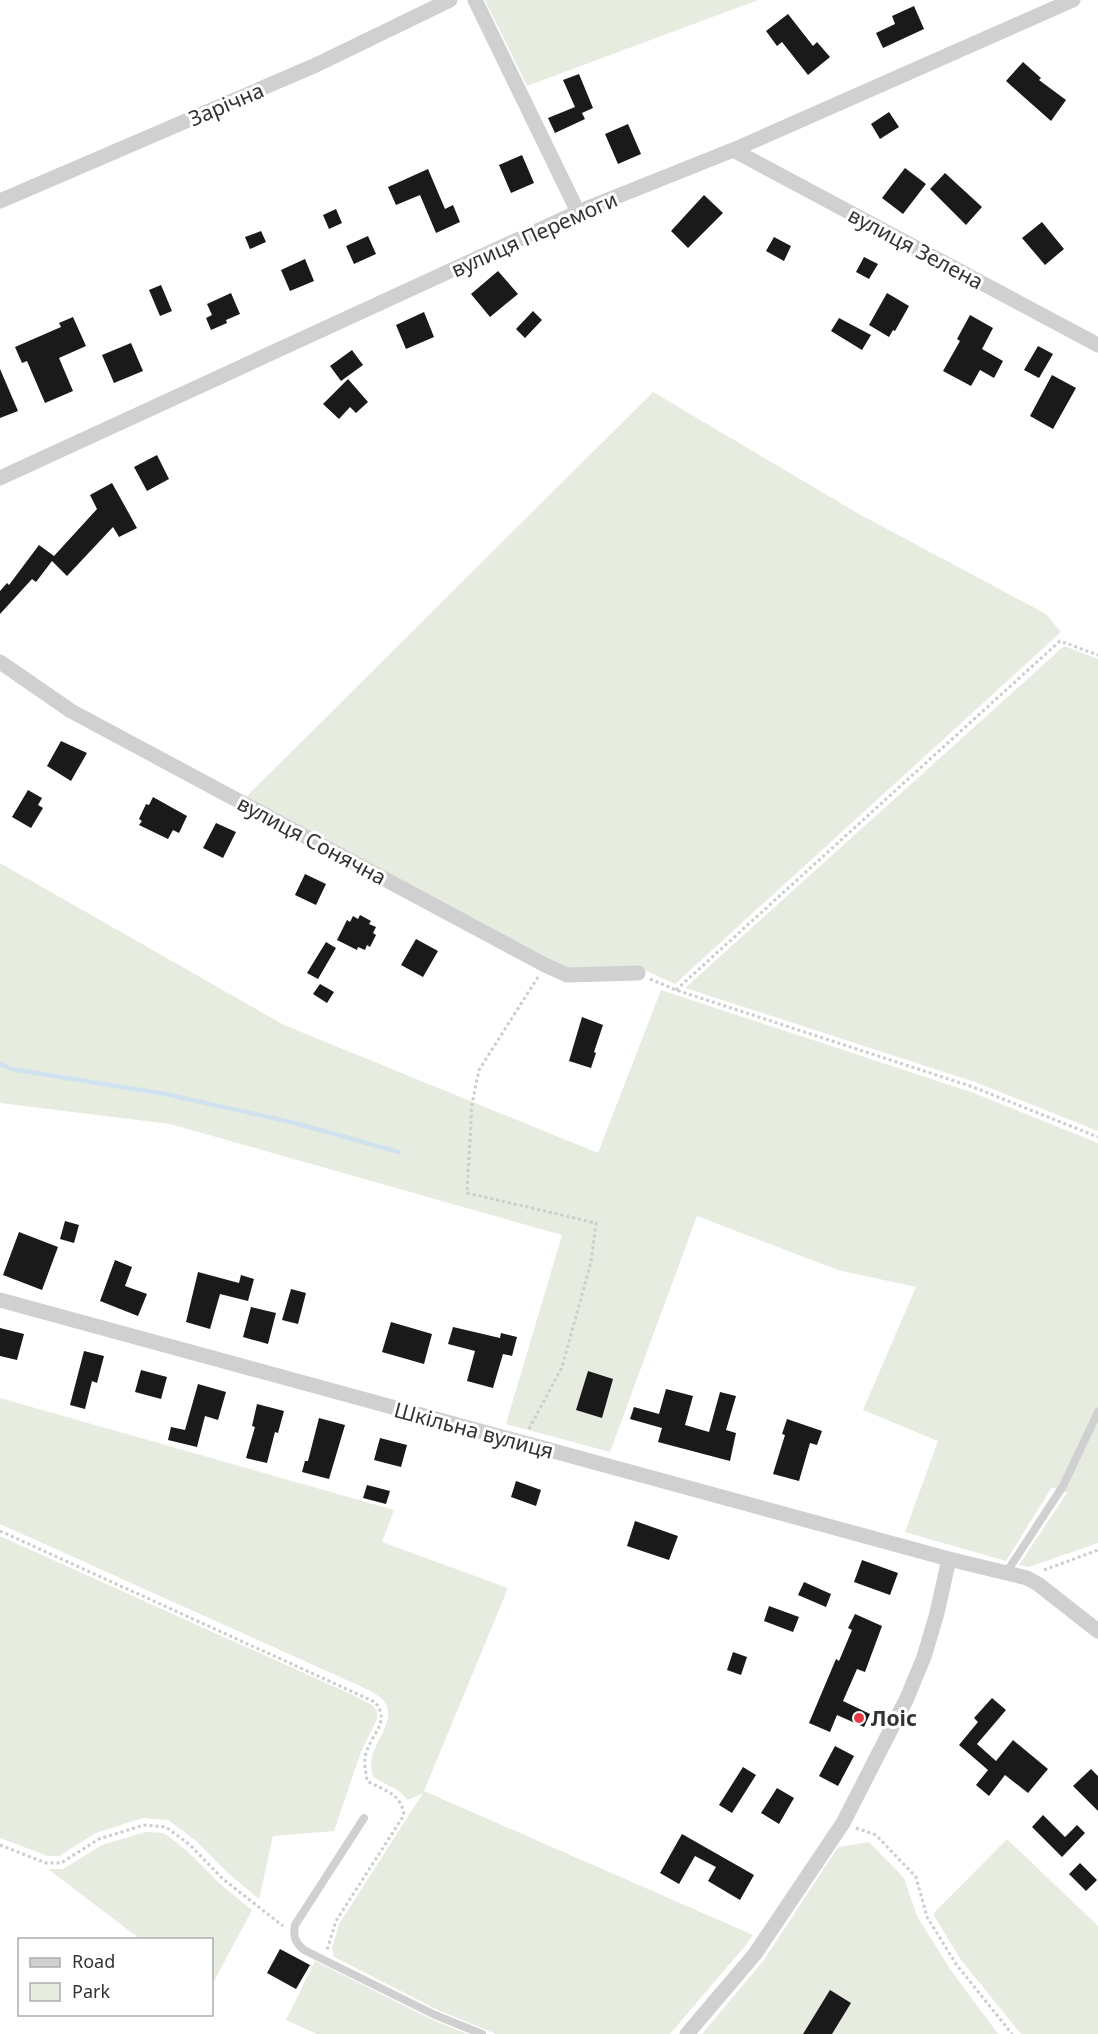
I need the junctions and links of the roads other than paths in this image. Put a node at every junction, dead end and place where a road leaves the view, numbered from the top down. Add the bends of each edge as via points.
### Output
1 (450, 0) edge
2 (475, 0) edge
3 (1073, 0) edge
4 (733, 150) junction
5 (0, 201) edge
6 (578, 212) junction
7 (1098, 345) edge
8 (0, 478) edge
9 (0, 662) edge
10 (638, 973) road end
11 (0, 1300) edge
12 (1098, 1412) edge
13 (949, 1559) junction
14 (1006, 1573) junction
15 (1098, 1631) edge
16 (364, 1818) dead end
17 (482, 2034) edge
18 (687, 2034) edge

1 - 5 street, Зарічна via 316,65
2 - 6 street
3 - 4 street, вулиця Перемоги
4 - 6 street, вулиця Перемоги
4 - 7 street, вулиця Зелена
6 - 8 street, вулиця Перемоги
9 - 10 street, вулиця Сонячна via 71,711 544,965 567,975
11 - 13 street, Шкільна вулиця
12 - 14 lane via 1063,1486
13 - 14 street, Шкільна вулиця
13 - 18 street via 924,1657 843,1823 755,1954
14 - 15 street, Шкільна вулиця via 1038,1584
16 - 17 lane via 295,1925 296,1943 435,2015

